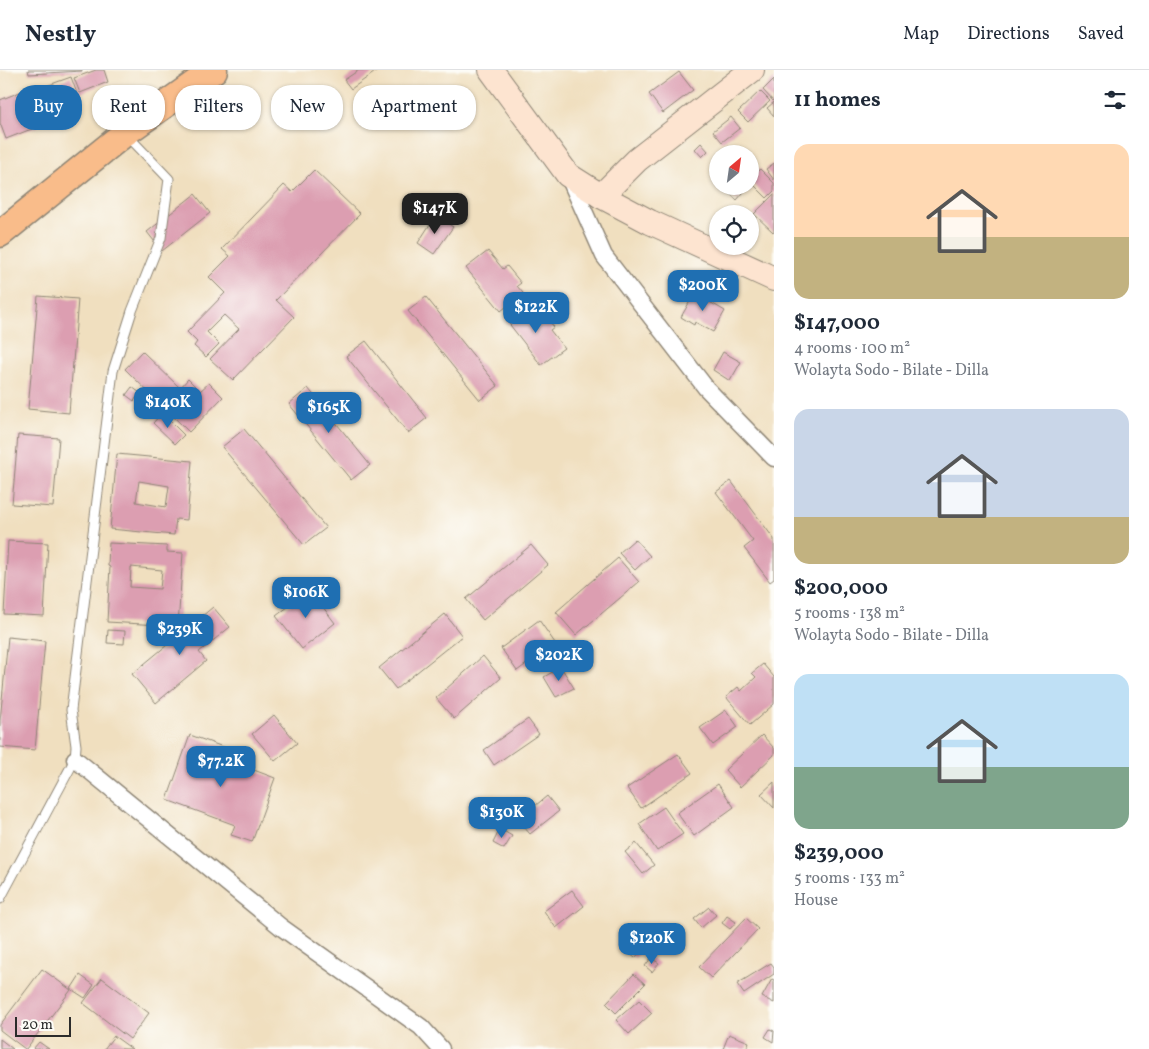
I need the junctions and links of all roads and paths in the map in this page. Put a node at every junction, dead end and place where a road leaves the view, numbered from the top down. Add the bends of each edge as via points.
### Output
1 (214, 70) edge
2 (492, 70) edge
3 (752, 70) edge
4 (125, 133) junction
5 (568, 175) junction
6 (601, 196) junction
7 (0, 234) edge
8 (770, 272) edge
9 (774, 458) edge
10 (74, 759) junction
11 (0, 899) edge
12 (441, 1049) edge

1 - 4 main road
2 - 5 main road
3 - 6 main road via 637,160
4 - 7 main road
4 - 10 lane via 169,179 161,238 113,371 71,710 76,746
5 - 6 main road
5 - 9 street via 604,256 706,388
6 - 8 main road via 650,222
10 - 11 lane
10 - 12 street via 281,927 422,1027

